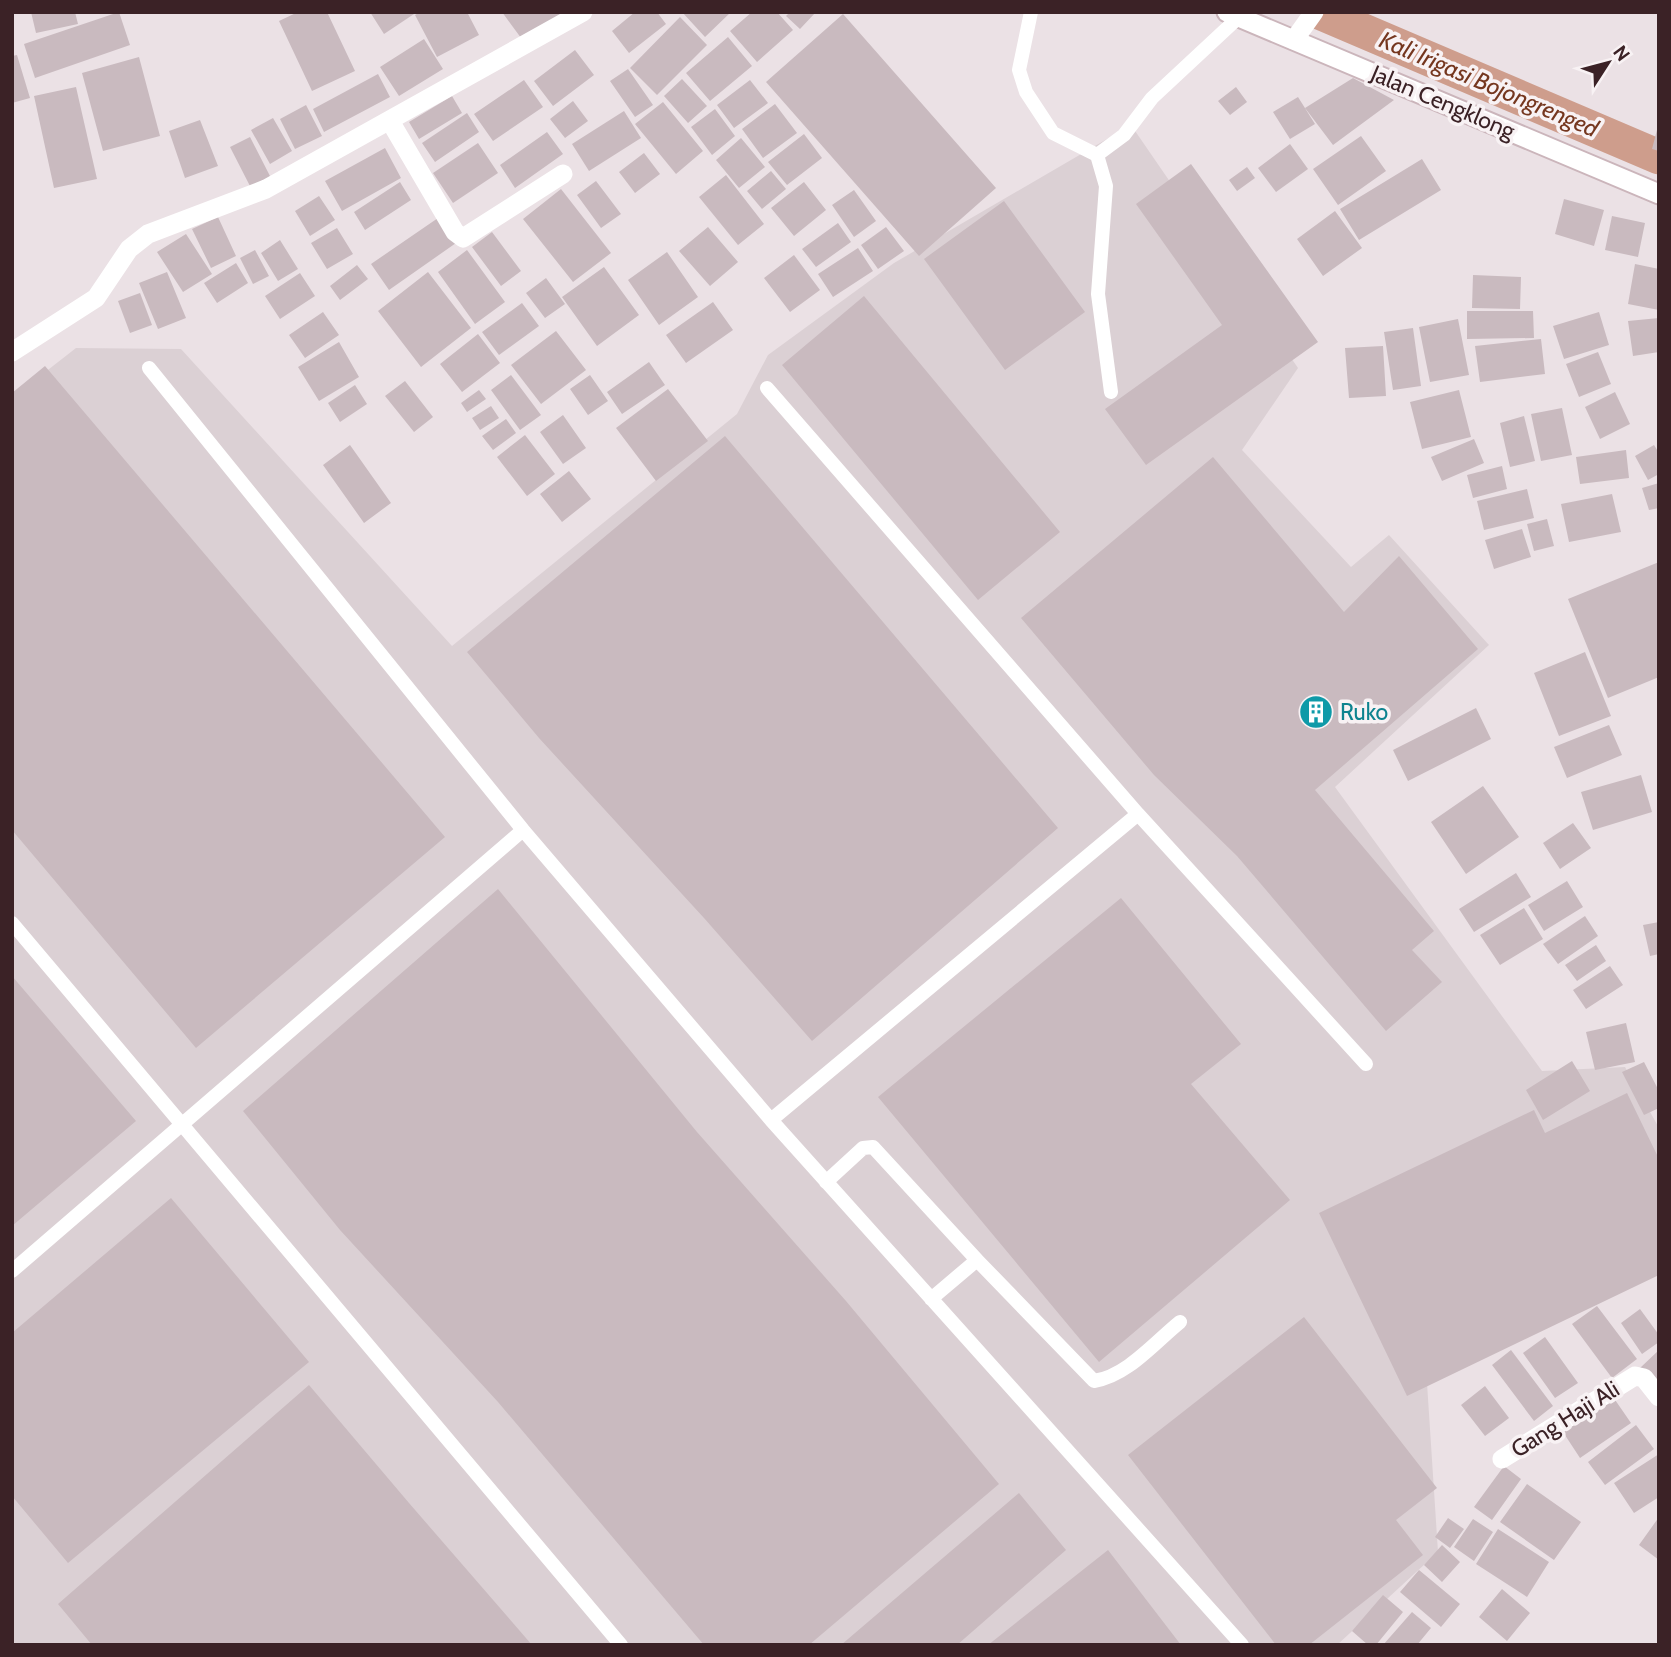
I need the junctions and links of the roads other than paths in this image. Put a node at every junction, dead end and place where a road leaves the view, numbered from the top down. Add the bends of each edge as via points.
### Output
1 (583, 12) edge
2 (1031, 12) edge
3 (1233, 15) edge
4 (1310, 17) edge
5 (1294, 40) junction
6 (390, 121) junction
7 (1097, 155) junction
8 (563, 174) dead end
9 (1659, 194) edge
10 (12, 352) edge
11 (149, 368) dead end
12 (767, 388) dead end
13 (1111, 392) dead end
14 (1138, 814) junction
15 (523, 830) junction
16 (12, 923) edge
17 (1366, 1064) dead end
18 (771, 1120) junction
19 (182, 1123) junction
20 (826, 1182) junction
21 (977, 1260) junction
22 (12, 1271) edge
23 (931, 1299) junction
24 (1180, 1322) dead end
25 (1659, 1397) edge
26 (1502, 1459) dead end
27 (621, 1645) edge
28 (1242, 1645) edge

1 - 6 street
2 - 7 lane via 1019,70 1027,92 1053,133
3 - 5 street, Jalan Cengklong
3 - 7 lane via 1152,98 1124,135
4 - 5 street
5 - 9 street, Jalan Cengklong
6 - 8 street via 455,232 463,238
6 - 10 street via 266,189 148,234 129,249 96,298
7 - 13 lane via 1106,186 1098,294
11 - 15 lane
12 - 14 lane
14 - 17 lane
14 - 18 lane
15 - 18 lane
15 - 19 lane
16 - 19 lane
18 - 20 lane
19 - 22 lane
19 - 27 lane
20 - 21 lane via 863,1148 873,1147
20 - 23 lane
21 - 23 lane
21 - 24 lane via 1094,1381 1121,1371
23 - 28 lane
25 - 26 street, Gang Haji Ali via 1644,1378 1635,1376

